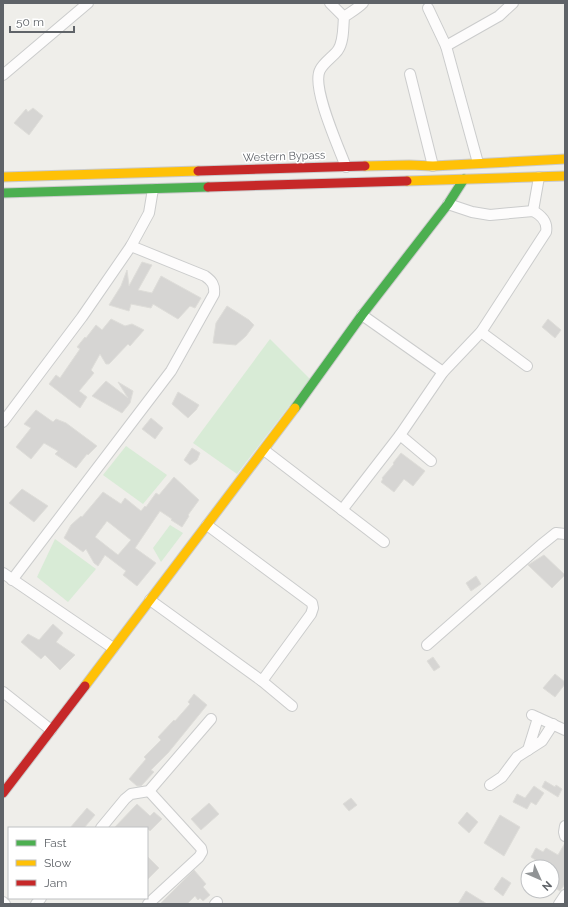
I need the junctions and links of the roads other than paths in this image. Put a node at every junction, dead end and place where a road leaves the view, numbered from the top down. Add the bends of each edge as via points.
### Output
1 (88, 3) edge
2 (330, 3) edge
3 (363, 3) edge
4 (513, 3) edge
5 (428, 8) dead end
6 (344, 16) junction
7 (446, 46) junction
8 (410, 74) dead end
9 (3, 75) edge
10 (565, 159) edge
11 (478, 163) junction
12 (433, 166) junction
13 (346, 167) junction
14 (565, 176) edge
15 (3, 177) edge
16 (539, 177) junction
17 (464, 180) junction
18 (153, 189) junction
19 (3, 193) edge
20 (448, 204) junction
21 (533, 211) junction
22 (131, 246) junction
23 (362, 315) junction
24 (481, 332) junction
25 (527, 366) dead end
26 (443, 372) junction
27 (3, 422) edge
28 (400, 435) junction
29 (264, 450) junction
30 (431, 461) dead end
31 (342, 510) junction
32 (207, 525) junction
33 (565, 534) edge
34 (384, 542) dead end
35 (3, 573) edge
36 (12, 580) junction
37 (150, 600) junction
38 (427, 644) dead end
39 (113, 648) junction
40 (262, 681) junction
41 (3, 692) edge
42 (292, 706) dead end
43 (211, 719) dead end
44 (553, 724) junction
45 (51, 730) junction
46 (565, 730) edge
47 (528, 750) junction
48 (490, 785) dead end
49 (149, 790) junction
50 (3, 793) edge
51 (565, 826) edge
52 (101, 827) edge
53 (565, 836) edge
54 (565, 895) edge
55 (148, 904) edge
56 (559, 904) edge

1 - 9 street
2 - 6 street
3 - 6 street
4 - 7 street via 499,16
5 - 7 street
6 - 13 street via 341,43 320,70 317,82 320,98
7 - 11 street
8 - 12 street
10 - 11 main road, Western Bypass
11 - 12 main road, Western Bypass
12 - 13 main road, Western Bypass
13 - 15 main road, Western Bypass
14 - 16 main road
16 - 17 main road
16 - 21 street
17 - 18 main road
17 - 20 main road
18 - 19 main road
18 - 22 street via 149,213
20 - 21 street via 490,215
20 - 23 main road
21 - 24 street via 543,218 546,232
22 - 27 street via 82,317
22 - 36 street via 205,276 215,287 214,294 171,371
23 - 26 street
23 - 29 main road
24 - 25 street
24 - 26 street
26 - 28 street
28 - 30 street
28 - 31 street
29 - 31 street
29 - 32 main road
31 - 34 street
32 - 37 main road
32 - 40 street via 312,603 311,614
33 - 38 street via 556,533
35 - 36 street
36 - 39 street
37 - 39 main road
37 - 40 street
39 - 45 main road
40 - 42 street
41 - 45 street
43 - 49 street
44 - 46 street
44 - 47 street via 542,741
44 - 47 street via 535,716
45 - 50 main road
47 - 48 street via 516,756 502,777
49 - 52 street via 125,798
49 - 55 street via 202,852
51 - 53 street
54 - 56 street

